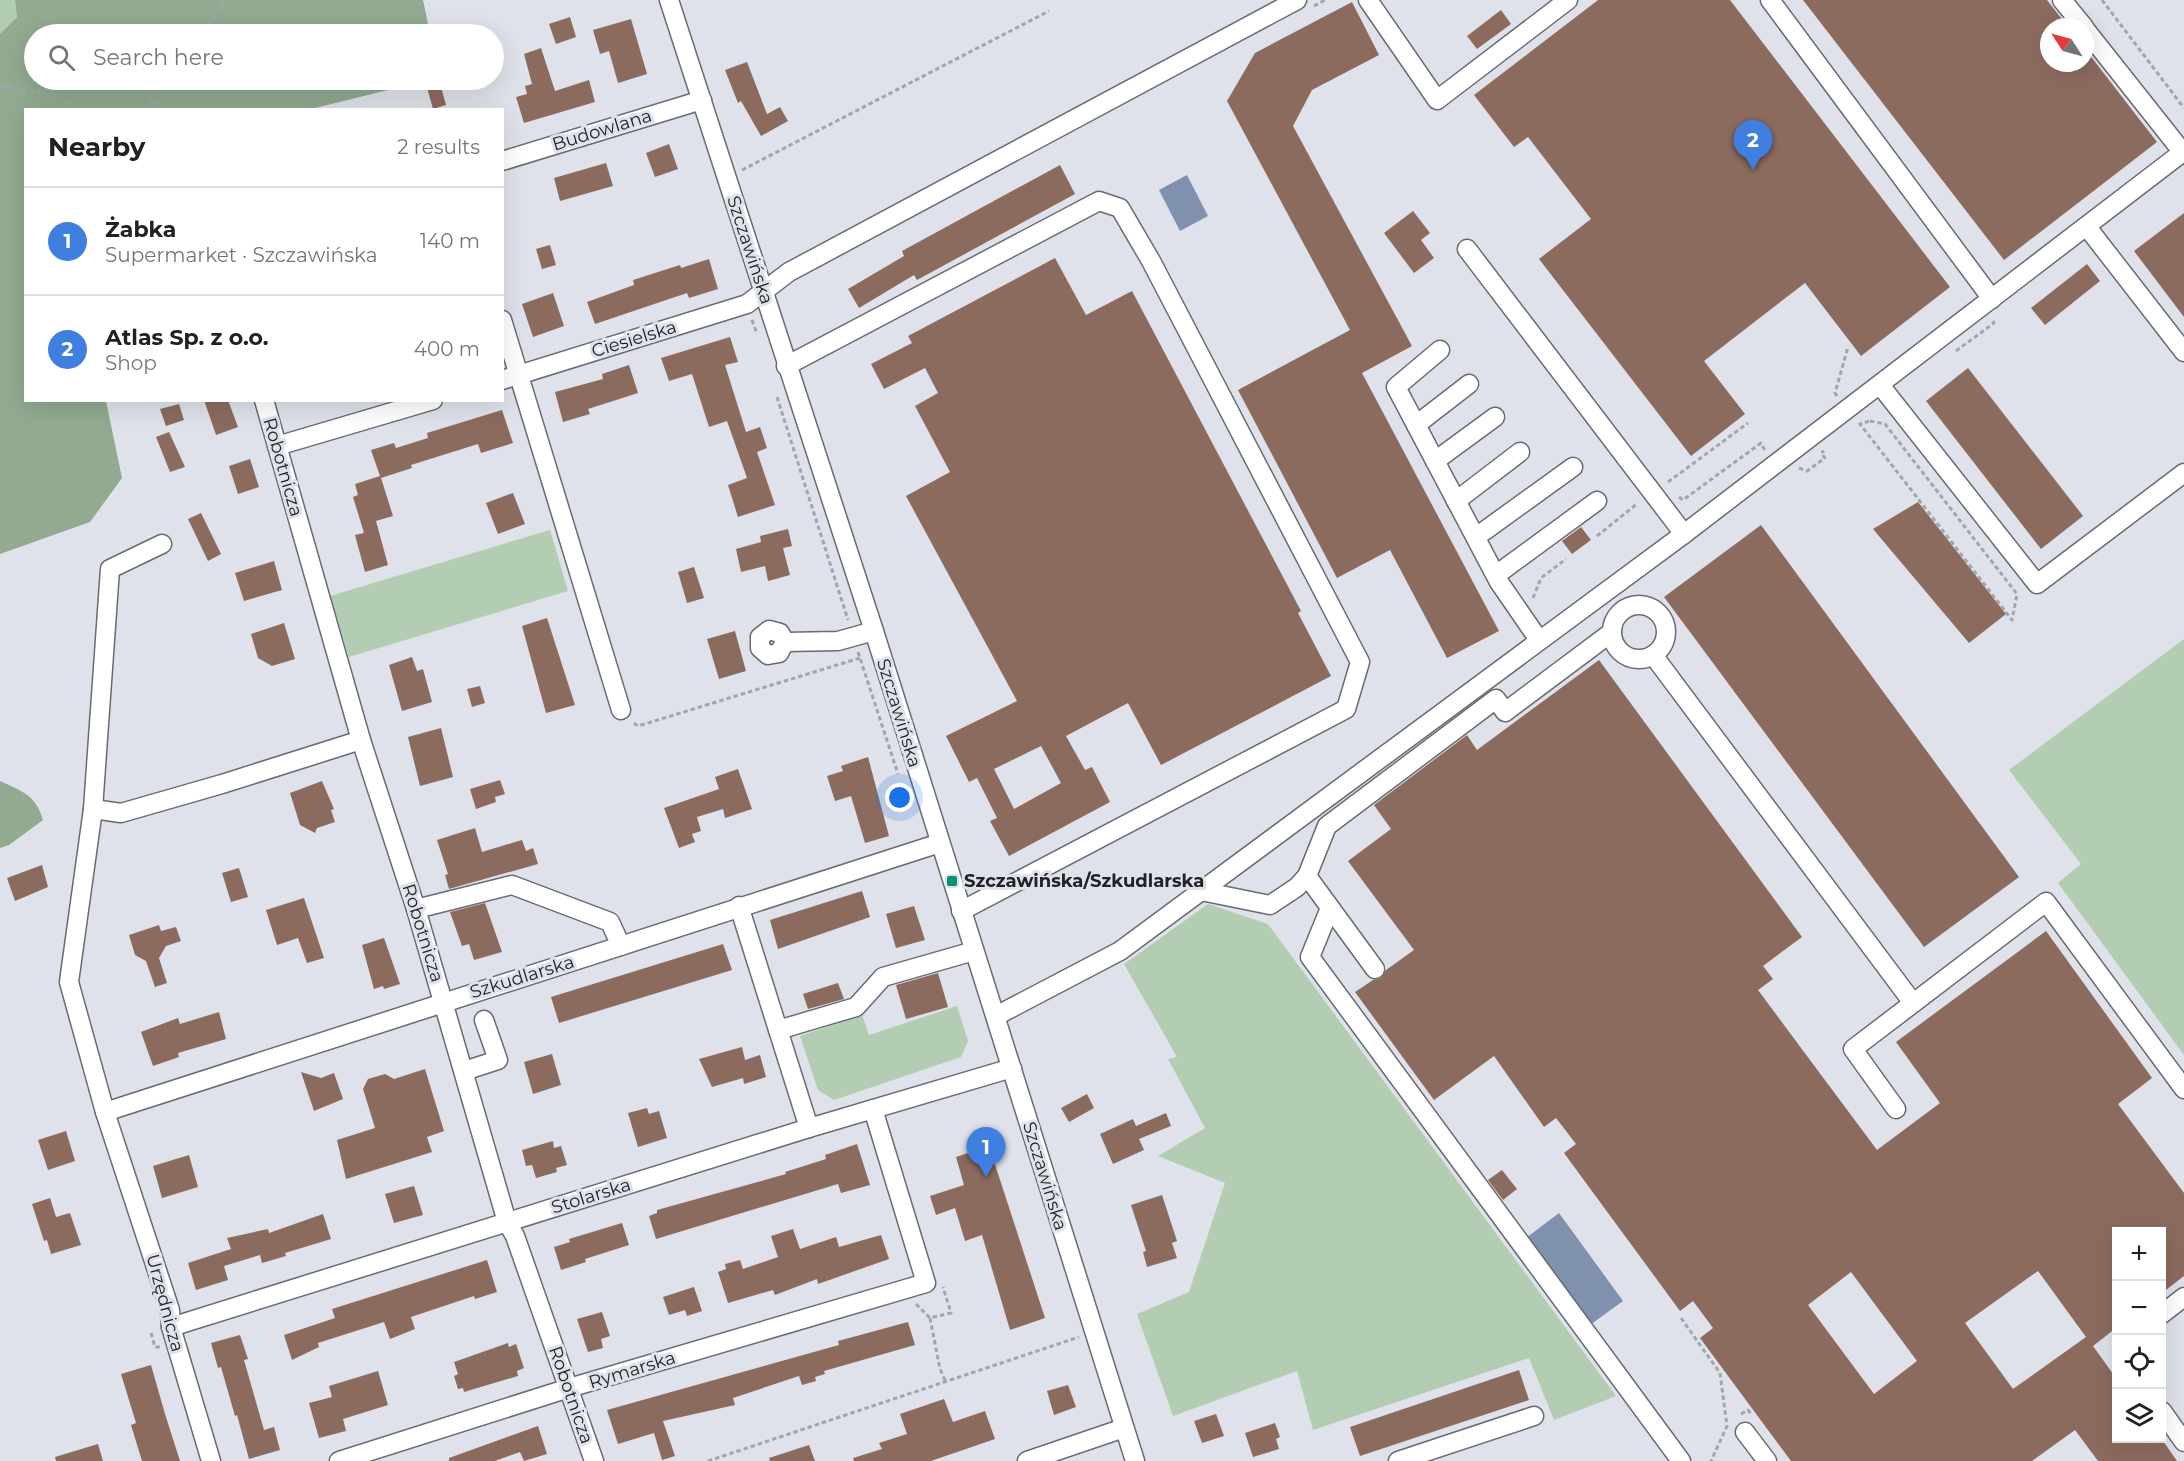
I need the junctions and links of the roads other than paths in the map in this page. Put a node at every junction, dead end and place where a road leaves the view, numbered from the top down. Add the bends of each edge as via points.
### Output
1 (669, 0) edge
2 (1297, 0) edge
3 (1368, 0) edge
4 (1568, 0) edge
5 (1770, 0) edge
6 (2062, 0) edge
7 (2076, 18) edge
8 (2094, 41) edge
9 (702, 100) junction
10 (2183, 153) edge
11 (504, 159) edge
12 (2087, 228) junction
13 (1467, 249) dead end
14 (764, 293) junction
15 (1987, 303) junction
16 (504, 326) edge
17 (1440, 350) dead end
18 (2184, 352) edge
19 (786, 366) junction
20 (520, 375) junction
21 (504, 379) edge
22 (1469, 384) dead end
23 (1880, 386) junction
24 (265, 402) edge
25 (426, 402) edge
26 (1495, 417) dead end
27 (1416, 425) junction
28 (277, 446) junction
29 (1520, 452) dead end
30 (1435, 461) junction
31 (1573, 467) dead end
32 (2184, 473) edge
33 (1456, 501) junction
34 (1597, 501) dead end
35 (1684, 534) junction
36 (1476, 537) junction
37 (162, 544) dead end
38 (1496, 575) junction
39 (874, 631) junction
40 (1612, 632) junction
41 (1539, 640) junction
42 (785, 642) dead end
43 (1653, 655) junction
44 (621, 710) road end
45 (361, 740) junction
46 (93, 809) junction
47 (939, 843) junction
48 (1307, 876) junction
49 (1201, 891) junction
50 (739, 906) junction
51 (1330, 908) junction
52 (416, 909) junction
53 (961, 911) junction
54 (621, 946) junction
55 (974, 951) junction
56 (1375, 969) dead end
57 (443, 1002) junction
58 (1913, 1003) junction
59 (996, 1016) junction
60 (484, 1020) dead end
61 (778, 1030) junction
62 (1012, 1068) junction
63 (464, 1071) junction
64 (2184, 1089) edge
65 (873, 1109) junction
66 (1896, 1109) dead end
67 (105, 1112) junction
68 (809, 1128) junction
69 (507, 1222) junction
70 (2184, 1297) edge
71 (2166, 1311) edge
72 (171, 1327) junction
73 (569, 1388) junction
74 (1534, 1416) dead end
75 (2166, 1417) edge
76 (1124, 1428) junction
77 (1745, 1432) dead end
78 (2184, 1442) edge
79 (211, 1461) edge
80 (339, 1461) edge
81 (594, 1461) edge
82 (1027, 1461) edge
83 (1135, 1461) edge
84 (1398, 1461) edge
85 (1681, 1461) edge
86 (1767, 1461) edge

1 - 9 street, Szczawińska
2 - 14 street, Ciesielska via 789,272
3 - 4 street via 1437,100
5 - 15 street
6 - 7 street
8 - 10 street
9 - 11 street, Budowlana
9 - 14 street, Szczawińska
10 - 12 street
12 - 15 street
12 - 18 street
13 - 35 street
14 - 19 street, Szczawińska
14 - 20 street, Ciesielska via 747,304
15 - 23 street
16 - 20 street
17 - 27 street via 1396,387
19 - 39 street, Szczawińska
19 - 53 street via 1099,201 1120,208 1360,662 1346,710
20 - 21 street, Ciesielska
20 - 44 street
22 - 27 street
23 - 32 street via 2037,584
23 - 35 street
24 - 28 street, Robotnicza
25 - 28 street
26 - 30 street
27 - 30 street
28 - 45 street, Robotnicza
29 - 33 street
30 - 33 street
31 - 36 street
33 - 36 street
34 - 38 street
35 - 41 street
36 - 38 street
37 - 46 street, Urzędnicza via 110,569
38 - 41 street
39 - 42 street via 838,641
39 - 47 street, Szczawińska
40 - 43 street via 1626,655
40 - 43 street via 1624,609 1640,604 1656,610 1666,632 1660,649
40 - 48 street via 1505,712 1496,699 1327,826
41 - 49 street
43 - 58 street
45 - 46 street via 121,813
45 - 52 street, Robotnicza
46 - 67 street, Urzędnicza via 69,982
47 - 50 street, Szkudlarska
47 - 53 street, Szczawińska
48 - 49 street via 1270,905
48 - 51 street
49 - 59 street via 1120,951
50 - 54 street, Szkudlarska
50 - 61 street
51 - 56 street
51 - 85 street via 1310,957
52 - 54 street via 512,885 610,922
52 - 57 street, Robotnicza
53 - 55 street, Szczawińska
54 - 57 street, Szkudlarska
55 - 59 street, Szczawińska
55 - 61 street via 883,977 856,1007
57 - 63 street, Robotnicza
57 - 67 street, Szkudlarska
58 - 64 street via 2046,902
58 - 66 street via 1852,1049
59 - 62 street, Szczawińska
60 - 63 street via 498,1060
61 - 68 street
62 - 65 street, Stolarska
62 - 76 street, Szczawińska
63 - 69 street, Robotnicza
65 - 68 street, Stolarska
65 - 73 street, Rymarska via 933,1280
67 - 72 street, Urzędnicza via 170,1310
68 - 69 street, Stolarska
69 - 72 street, Stolarska
69 - 73 street, Robotnicza
70 - 71 street
72 - 79 street, Urzędnicza
73 - 80 street, Rymarska
73 - 81 street, Robotnicza
74 - 84 street
75 - 78 street
76 - 82 street
76 - 83 street, Szczawińska
77 - 86 street

